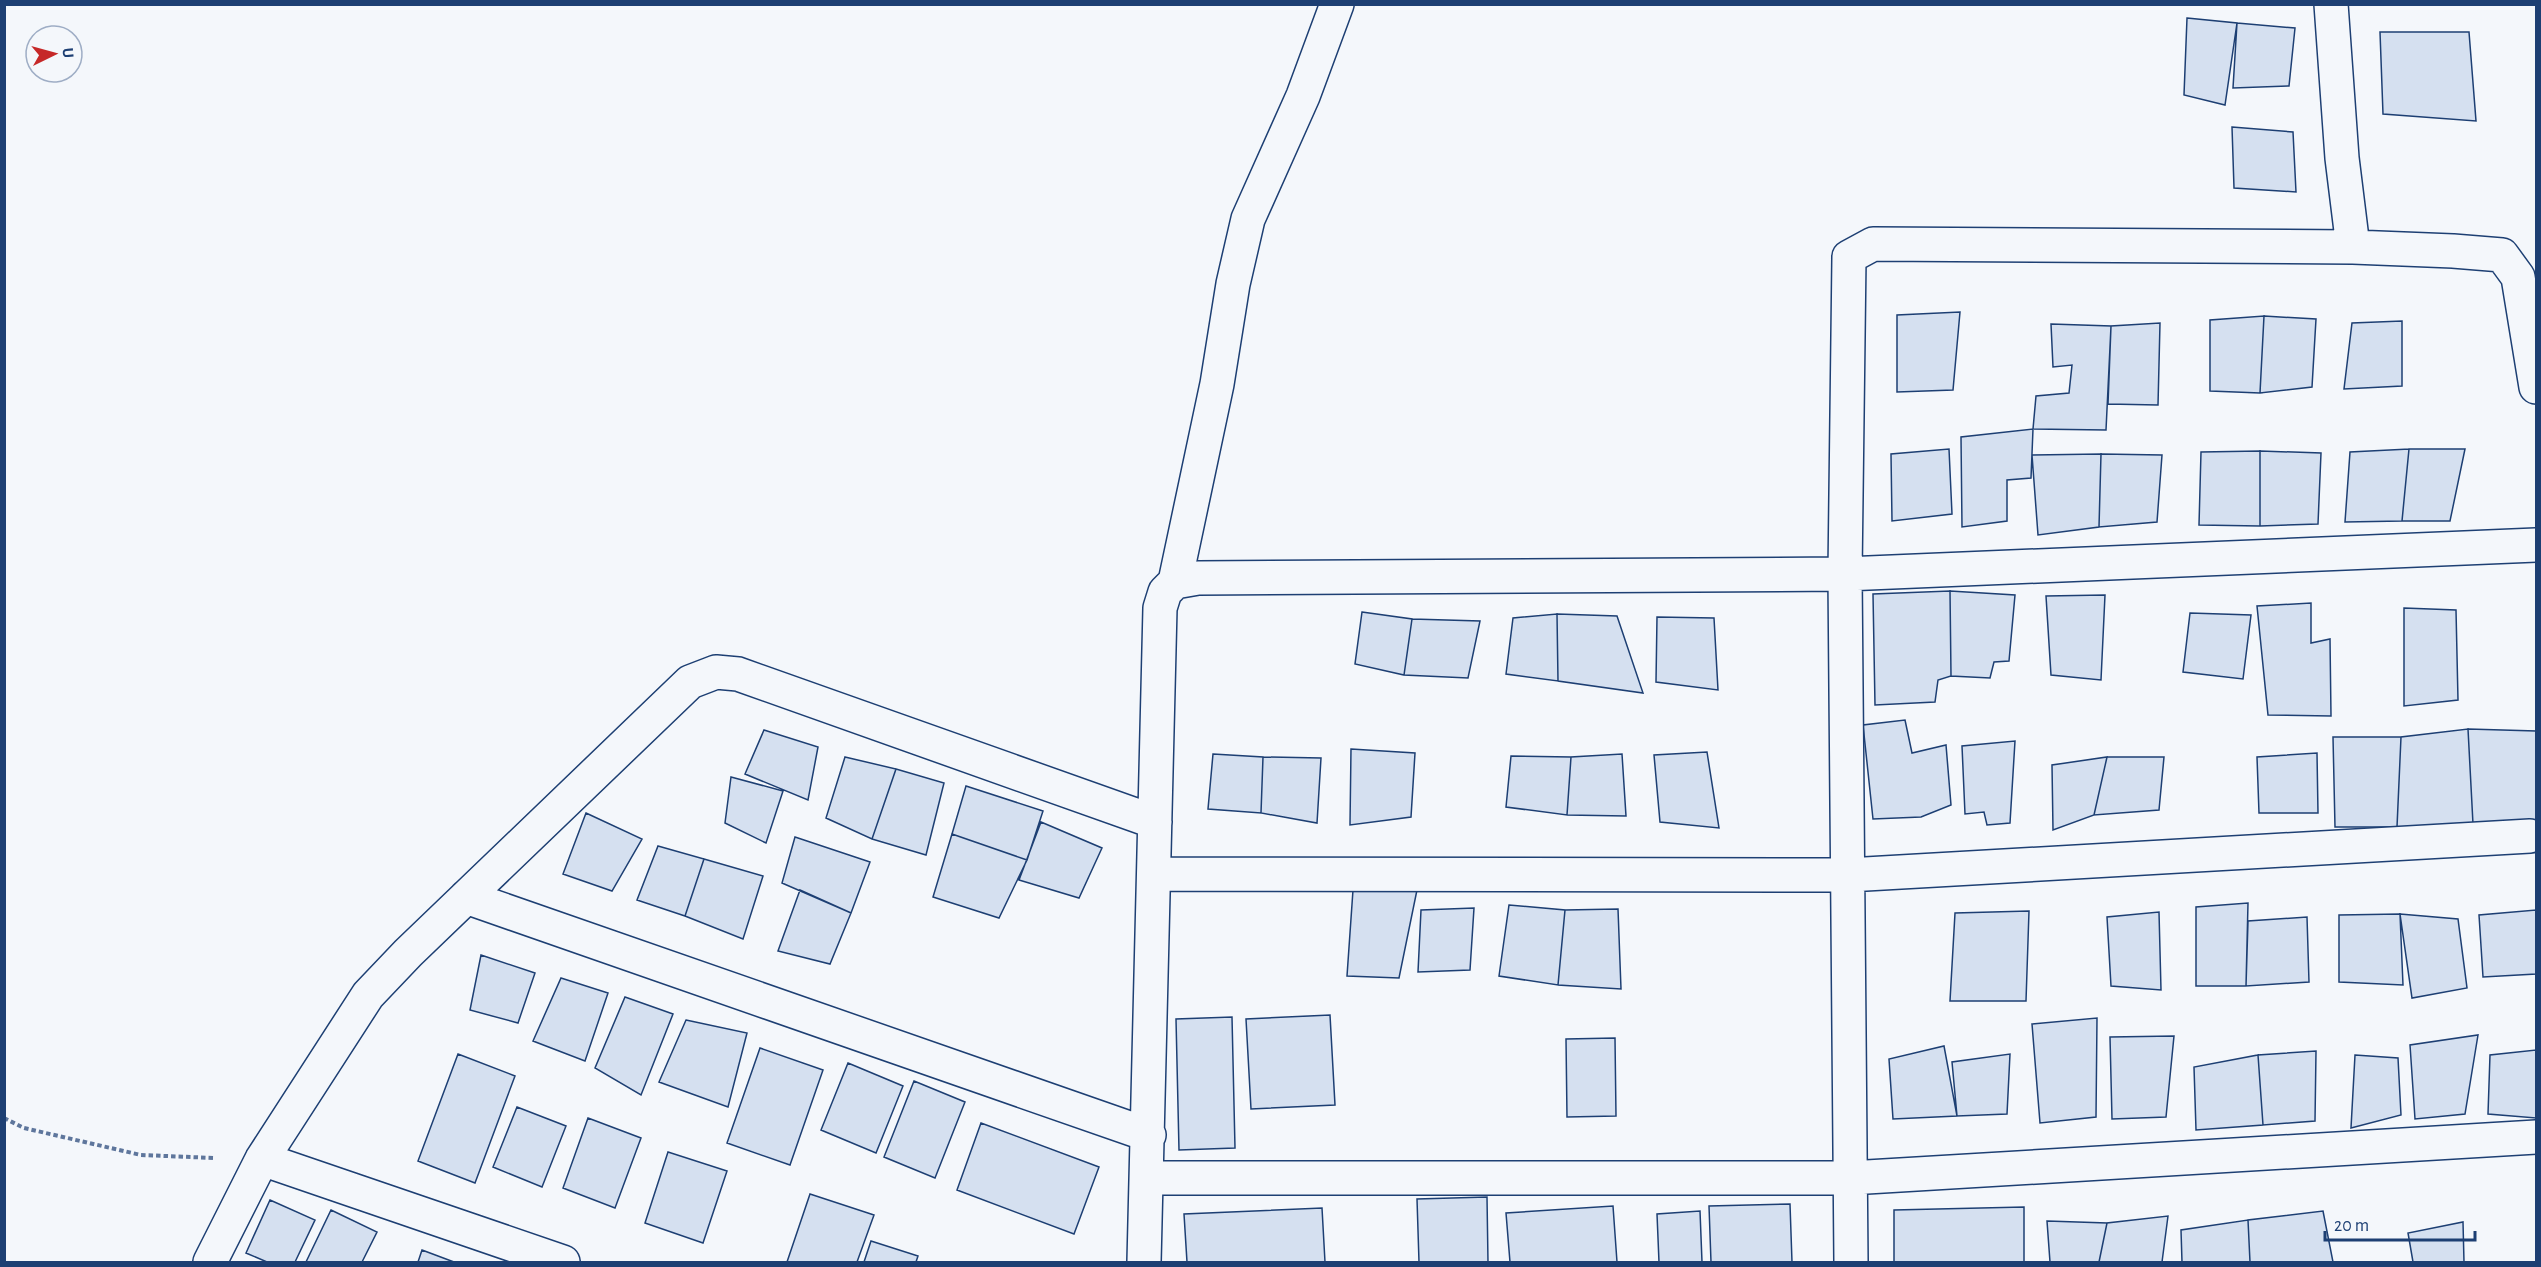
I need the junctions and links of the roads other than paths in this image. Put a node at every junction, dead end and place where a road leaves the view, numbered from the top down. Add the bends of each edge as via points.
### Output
1 (1337, 4) edge
2 (2331, 4) edge
3 (2353, 247) junction
4 (2536, 387) edge
5 (2536, 545) edge
6 (1845, 574) junction
7 (1175, 582) junction
8 (1155, 822) junction
9 (2530, 836) dead end
10 (1155, 874) junction
11 (1848, 875) junction
12 (466, 897) junction
13 (1149, 1135) junction
14 (2536, 1137) edge
15 (262, 1159) junction
16 (1148, 1178) junction
17 (1851, 1178) junction
18 (210, 1263) edge
19 (563, 1263) edge
20 (1144, 1263) edge
21 (1851, 1263) edge

1 - 7 street via 1303,96 1248,219
2 - 3 street
3 - 4 street via 2502,255 2518,277
3 - 6 street via 1873,244 1849,257
5 - 6 street
6 - 7 street via 1198,578
6 - 11 street
7 - 8 street via 1165,592 1160,608
8 - 10 street
8 - 12 street via 738,674 716,672 690,682
9 - 11 street
10 - 11 street
10 - 13 street
11 - 17 street
12 - 13 street
12 - 15 street via 368,995
13 - 16 street
14 - 17 street
15 - 18 street
15 - 19 street
16 - 17 street
16 - 20 street
17 - 21 street

